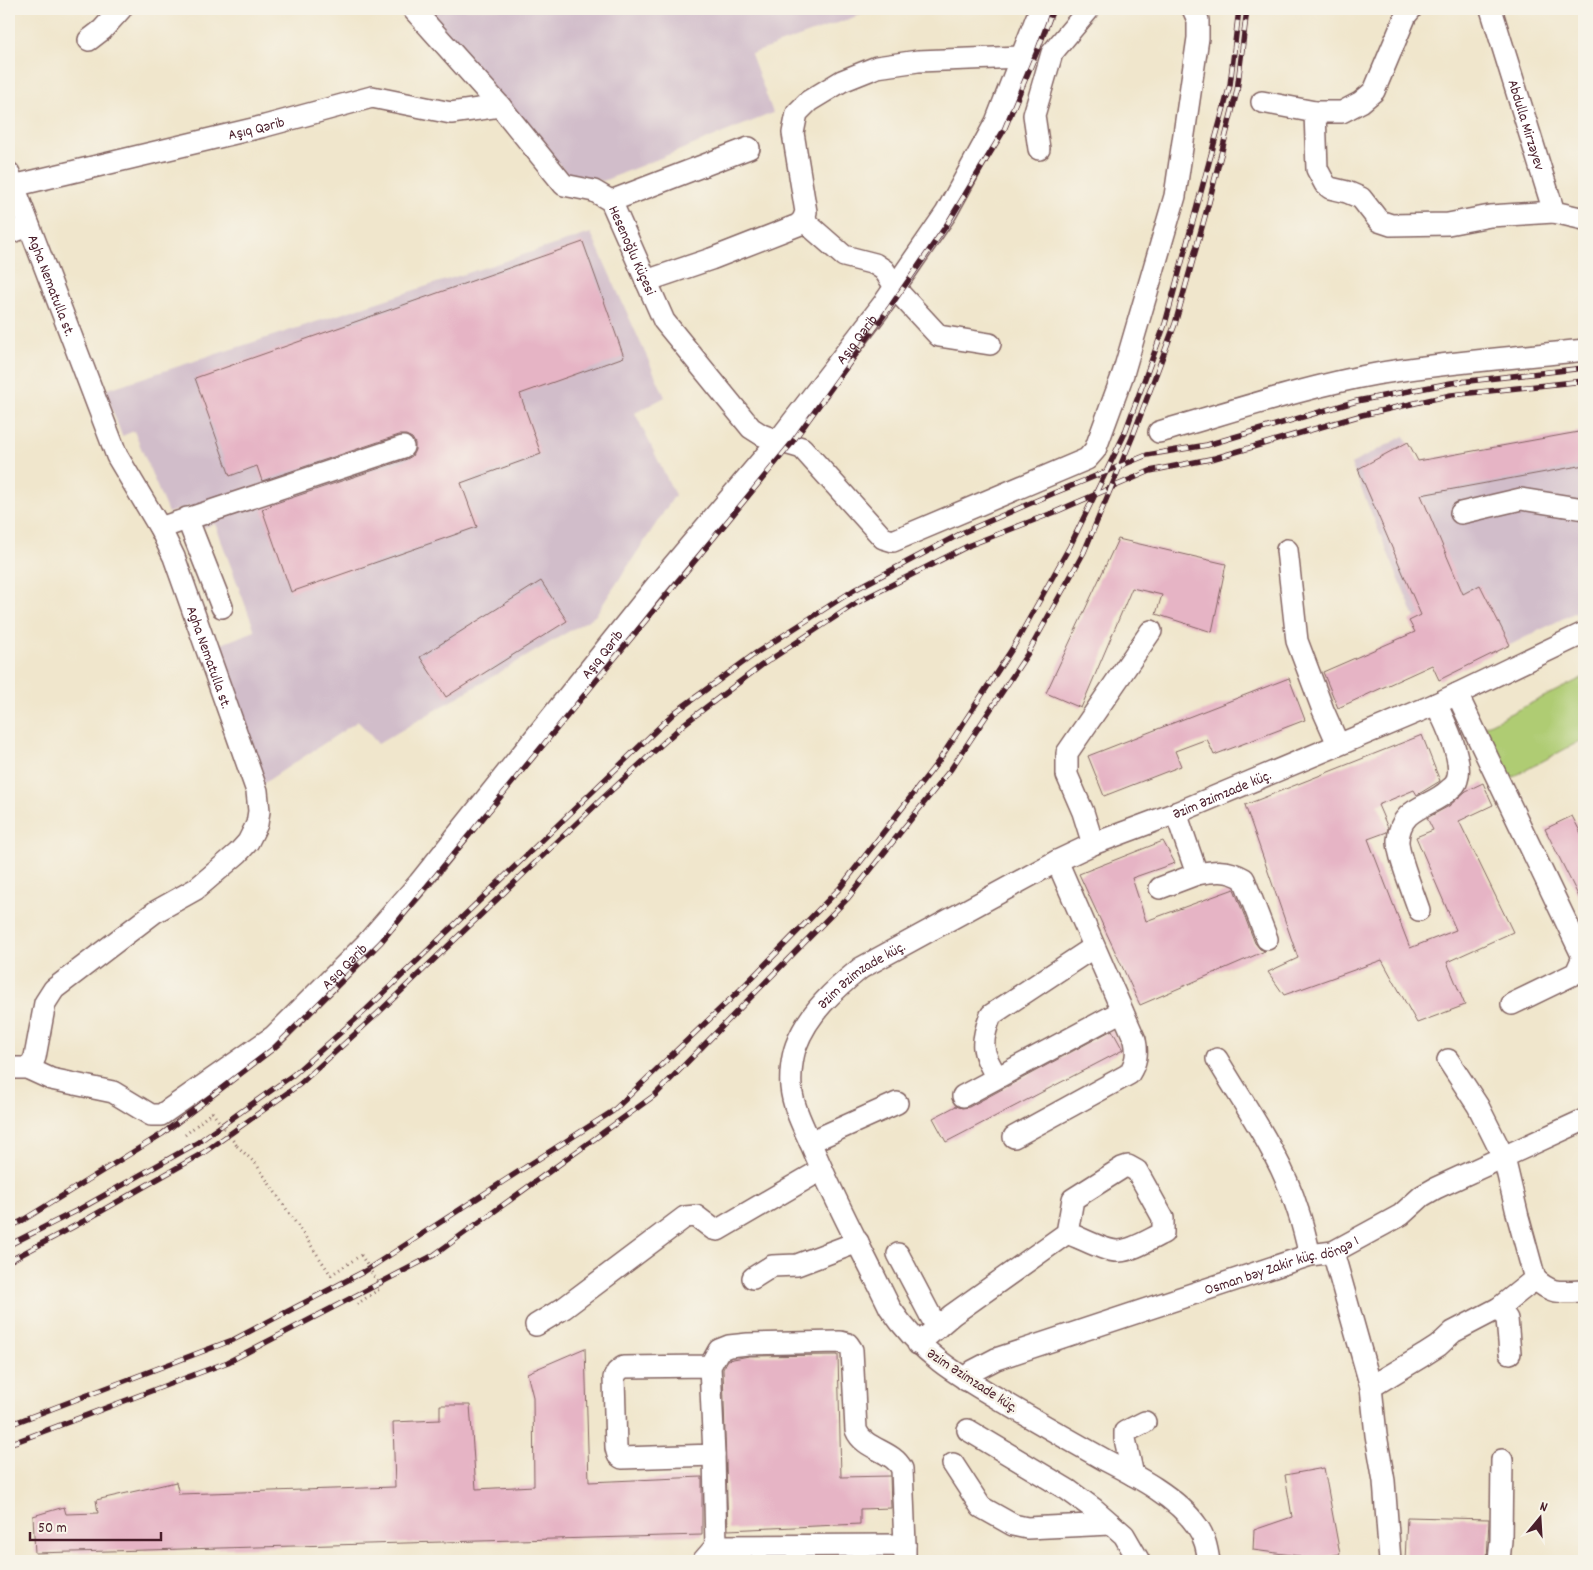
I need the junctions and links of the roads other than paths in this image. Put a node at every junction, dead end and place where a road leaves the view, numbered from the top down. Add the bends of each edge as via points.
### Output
1 (122, 9) edge
2 (413, 9) edge
3 (1040, 9) edge
4 (1089, 9) edge
5 (1193, 9) edge
6 (1411, 9) edge
7 (1491, 9) edge
8 (90, 40) dead end
9 (1021, 57) junction
10 (1262, 102) dead end
11 (500, 106) junction
12 (1315, 112) junction
13 (749, 148) dead end
14 (1039, 149) dead end
15 (11, 179) edge
16 (611, 201) junction
17 (1554, 212) junction
18 (1584, 219) edge
19 (803, 220) junction
20 (29, 226) junction
21 (9, 233) edge
22 (646, 280) junction
23 (895, 288) junction
24 (990, 344) dead end
25 (1584, 350) edge
26 (1159, 432) dead end
27 (778, 441) junction
28 (403, 447) dead end
29 (1584, 509) edge
30 (1461, 513) dead end
31 (186, 518) junction
32 (160, 528) junction
33 (1287, 550) dead end
34 (222, 608) dead end
35 (1151, 631) dead end
36 (1584, 633) edge
37 (1457, 694) junction
38 (1436, 704) junction
39 (1338, 744) junction
40 (1176, 813) junction
41 (1093, 844) junction
42 (1057, 860) junction
43 (1197, 874) junction
44 (1160, 888) dead end
45 (1419, 910) dead end
46 (1267, 939) dead end
47 (1094, 947) junction
48 (1512, 1004) dead end
49 (1122, 1011) junction
50 (1217, 1059) dead end
51 (1448, 1060) dead end
52 (18, 1068) edge
53 (997, 1077) junction
54 (963, 1096) dead end
55 (897, 1103) dead end
56 (1584, 1120) edge
57 (1014, 1137) dead end
58 (810, 1142) junction
59 (1504, 1158) junction
60 (821, 1170) junction
61 (1067, 1233) junction
62 (858, 1242) junction
63 (1333, 1252) junction
64 (898, 1254) dead end
65 (1310, 1255) junction
66 (753, 1278) dead end
67 (1535, 1279) junction
68 (1584, 1291) edge
69 (1499, 1308) junction
70 (536, 1325) dead end
71 (937, 1328) junction
72 (918, 1344) junction
73 (1510, 1353) dead end
74 (710, 1366) junction
75 (966, 1380) junction
76 (1371, 1387) junction
77 (1145, 1422) dead end
78 (968, 1430) dead end
79 (714, 1455) junction
80 (1502, 1460) dead end
81 (953, 1464) dead end
82 (1133, 1475) junction
83 (1111, 1524) junction
84 (710, 1553) edge
85 (905, 1553) edge
86 (1139, 1561) edge
87 (1209, 1561) edge
88 (1390, 1561) edge
89 (1499, 1561) edge

1 - 8 street
2 - 11 street, Hesenoğlu Küçesi
3 - 9 street, Aşıq Qərib
4 - 14 street via 1052,53 1034,115
5 - 27 street, Hesenoğlu Küçesi via 1198,20 1198,38 1175,196 1123,374 1095,450 1086,459 893,541 883,538 802,448
6 - 12 street via 1374,90 1361,102 1342,112
7 - 17 street, Abdulla Mirzəyev
9 - 19 street via 918,61 876,67 842,81 809,101 797,113 793,133 806,212
9 - 23 street, Aşıq Qərib via 992,130 946,214
10 - 12 street
11 - 15 street, Aşıq Qərib via 452,114 372,97 265,126
11 - 16 street, Hesenoğlu Küçesi via 564,185 594,191
12 - 17 street via 1317,168 1325,184 1361,198 1379,221 1390,225 1448,224 1490,216
13 - 16 street
15 - 20 street, Agha Nematulla st.
16 - 22 street, Hesenoğlu Küçesi
17 - 18 street
19 - 22 street via 789,229
19 - 23 street via 844,256 875,264 884,270
20 - 21 street
20 - 32 street, Agha Nematulla st. via 117,456
22 - 27 street, Hesenoğlu Küçesi via 664,321 712,383 751,428
23 - 24 street via 940,336
23 - 27 street, Aşıq Qərib
25 - 26 street via 1454,362 1374,375 1291,394
27 - 52 street, Aşıq Qərib via 656,586 419,883 366,944 274,1036 161,1115 151,1115 113,1092 51,1079
28 - 31 street
29 - 30 street via 1521,499
31 - 32 street
31 - 34 street
32 - 52 street, Agha Nematulla st. via 174,557 256,791 257,824 238,853 196,889 155,912 54,989 45,1003 32,1064
33 - 39 street via 1297,640
35 - 41 street via 1068,753 1067,775
36 - 37 street, Əzim Əzimzade küç.
37 - 38 street, Əzim Əzimzade küç.
37 - 48 street via 1583,957 1576,973
38 - 39 street, Əzim Əzimzade küç.
38 - 45 street via 1454,743 1458,772 1457,782 1447,792 1408,814 1400,826 1398,842
39 - 40 street, Əzim Əzimzade küç.
40 - 41 street, Əzim Əzimzade küç.
40 - 43 street
41 - 42 street, Əzim Əzimzade küç.
42 - 47 street
42 - 58 street, Əzim Əzimzade küç. via 860,968 823,1001 796,1046 793,1065 791,1087 798,1117
43 - 44 street
43 - 46 street via 1218,871 1244,878
47 - 49 street
47 - 53 street via 991,1015 983,1047 986,1060
49 - 53 street
49 - 57 street via 1136,1046 1135,1065 1129,1074
50 - 65 street via 1270,1147 1298,1210
51 - 59 street via 1478,1106
53 - 54 street
55 - 58 street
56 - 59 street, Osman bəy Zakir küç. döngə 1
58 - 60 street, Əzim Əzimzade küç.
59 - 63 street, Osman bəy Zakir küç. döngə 1 via 1436,1188 1401,1215
59 - 67 street
60 - 62 street, Əzim Əzimzade küç.
60 - 70 street via 718,1230 696,1216 685,1217 564,1308
61 - 61 street via 1118,1251 1163,1233 1164,1226 1163,1218 1137,1171 1128,1166 1073,1199
61 - 71 street
62 - 66 street via 797,1265 769,1267
62 - 72 street, Əzim Əzimzade küç. via 890,1308
63 - 65 street, Osman bəy Zakir küç. döngə 1
63 - 76 street
64 - 71 street
65 - 75 street, Osman bəy Zakir küç. döngə 1 via 996,1359 973,1371
67 - 68 street via 1556,1292
67 - 69 street
69 - 73 street via 1507,1319
69 - 76 street via 1453,1332 1438,1346
71 - 72 street
72 - 75 street, Əzim Əzimzade küç.
74 - 79 street
74 - 79 street via 623,1367 617,1372 614,1378 616,1448 622,1458
74 - 85 street via 719,1350 729,1346 848,1344 852,1350 858,1436 897,1461 902,1470
75 - 82 street, Əzim Əzimzade küç.
76 - 88 street via 1384,1481
77 - 82 street via 1125,1432
78 - 83 street via 1068,1490
79 - 84 street
80 - 89 street
81 - 83 street via 981,1507 1014,1525 1027,1528
82 - 87 street, Əzim Əzimzade küç. via 1182,1509 1205,1540
83 - 86 street via 1124,1535
84 - 85 street

